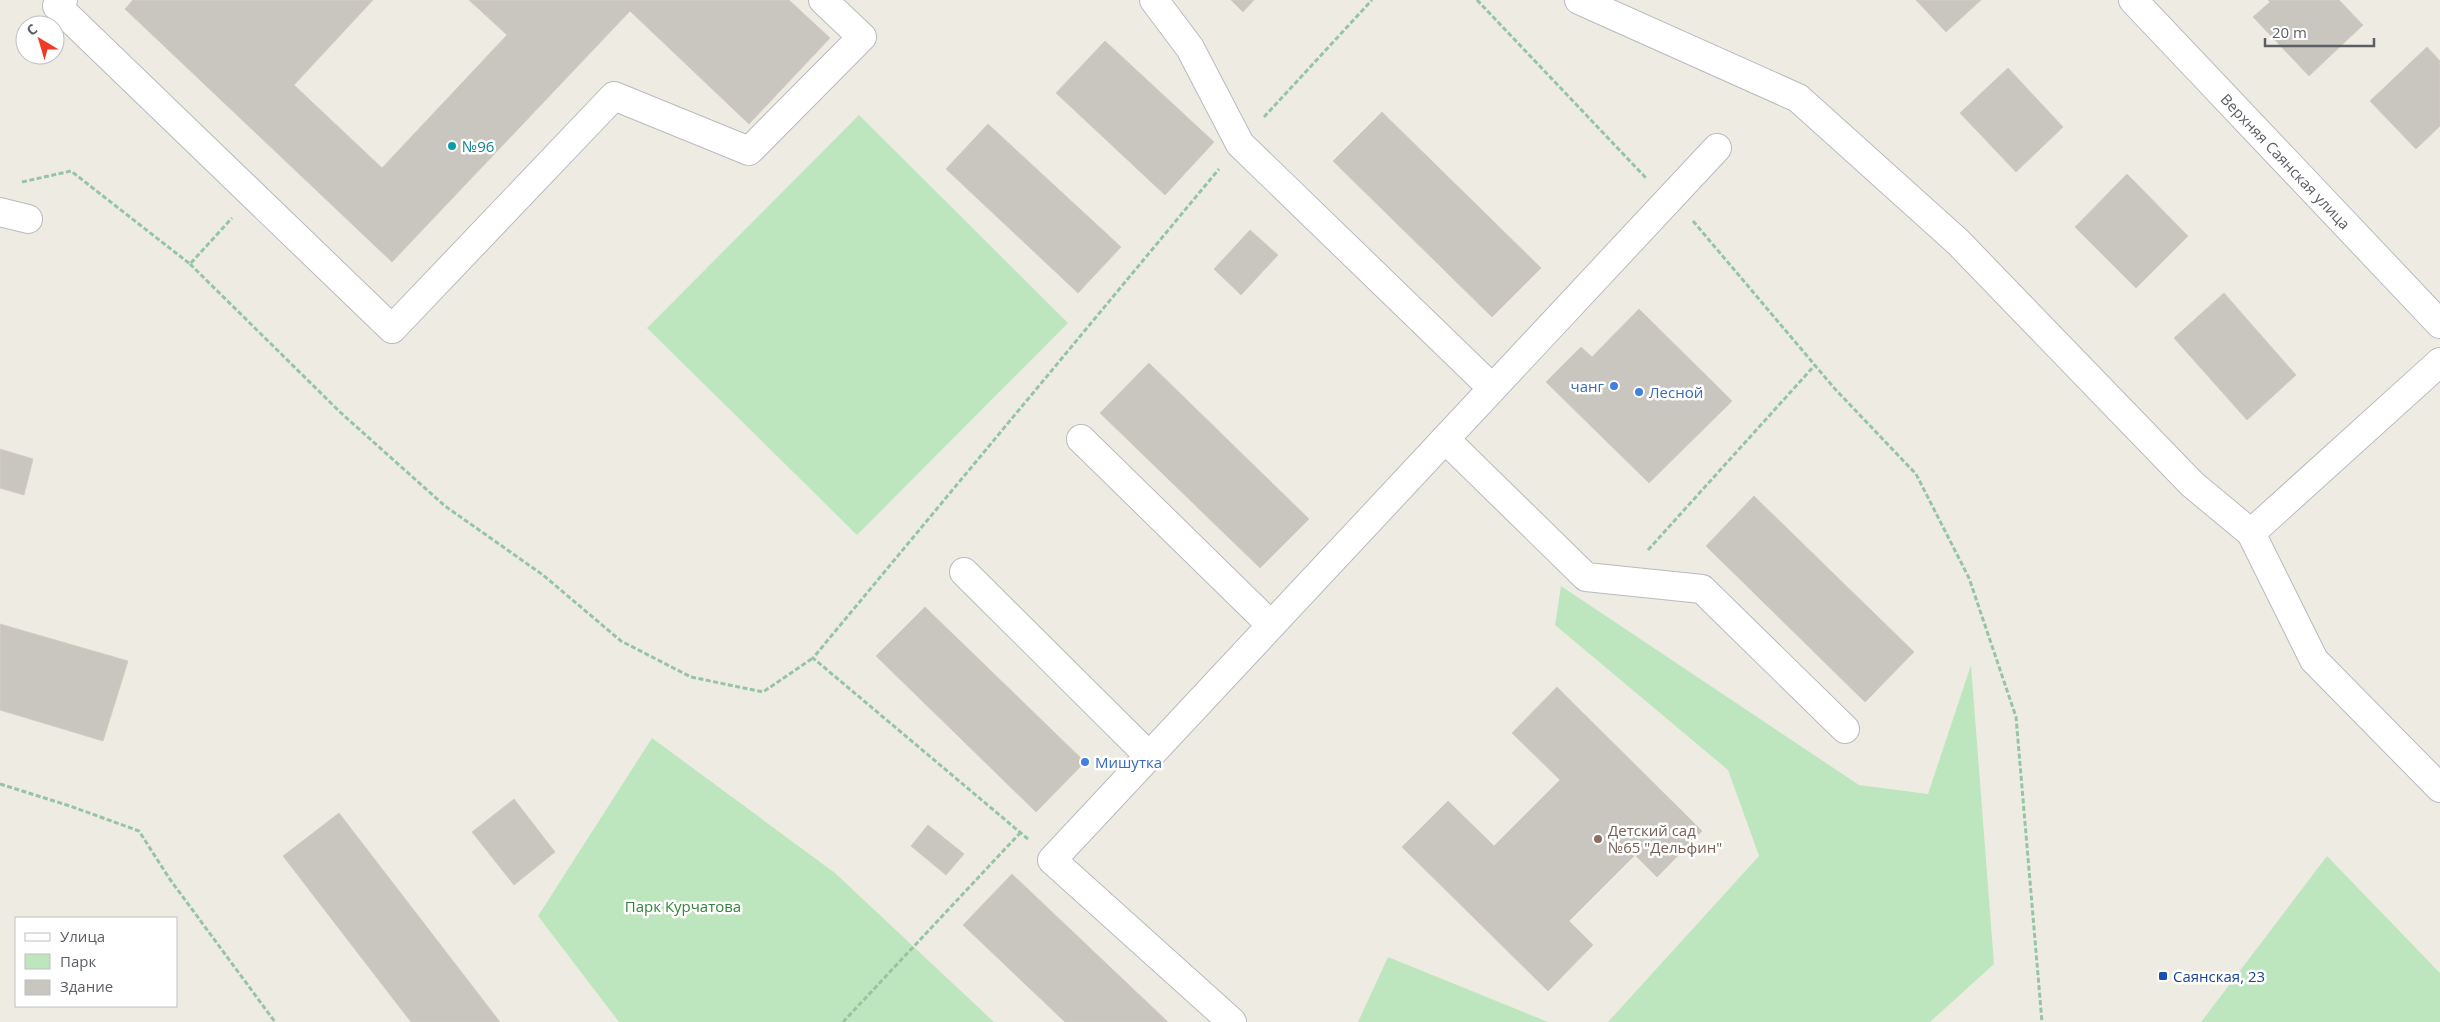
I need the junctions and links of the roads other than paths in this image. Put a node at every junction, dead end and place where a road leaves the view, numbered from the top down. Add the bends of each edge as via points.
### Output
1 (63, 0) edge
2 (824, 0) edge
3 (1154, 0) edge
4 (1579, 0) edge
5 (2133, 0) edge
6 (1716, 148) dead end
7 (0, 212) edge
8 (28, 219) dead end
9 (2440, 324) edge
10 (2440, 362) edge
11 (1492, 388) junction
12 (1081, 439) dead end
13 (1445, 439) junction
14 (2251, 533) junction
15 (964, 572) dead end
16 (1271, 625) junction
17 (1845, 729) dead end
18 (1148, 755) junction
19 (2440, 788) edge
20 (1232, 1022) edge

1 - 2 street via 57,6 392,329 614,96 748,151 862,37
3 - 11 street via 1190,48 1240,144
4 - 14 street via 1798,98 1958,242 2192,484
5 - 9 street, Верхняя Саянская улица
6 - 11 street
7 - 8 street
10 - 14 street
11 - 13 street
12 - 16 street
13 - 16 street
13 - 17 street via 1586,577 1702,588
14 - 19 street via 2314,660
15 - 18 street
16 - 18 street
18 - 20 street via 1052,860

